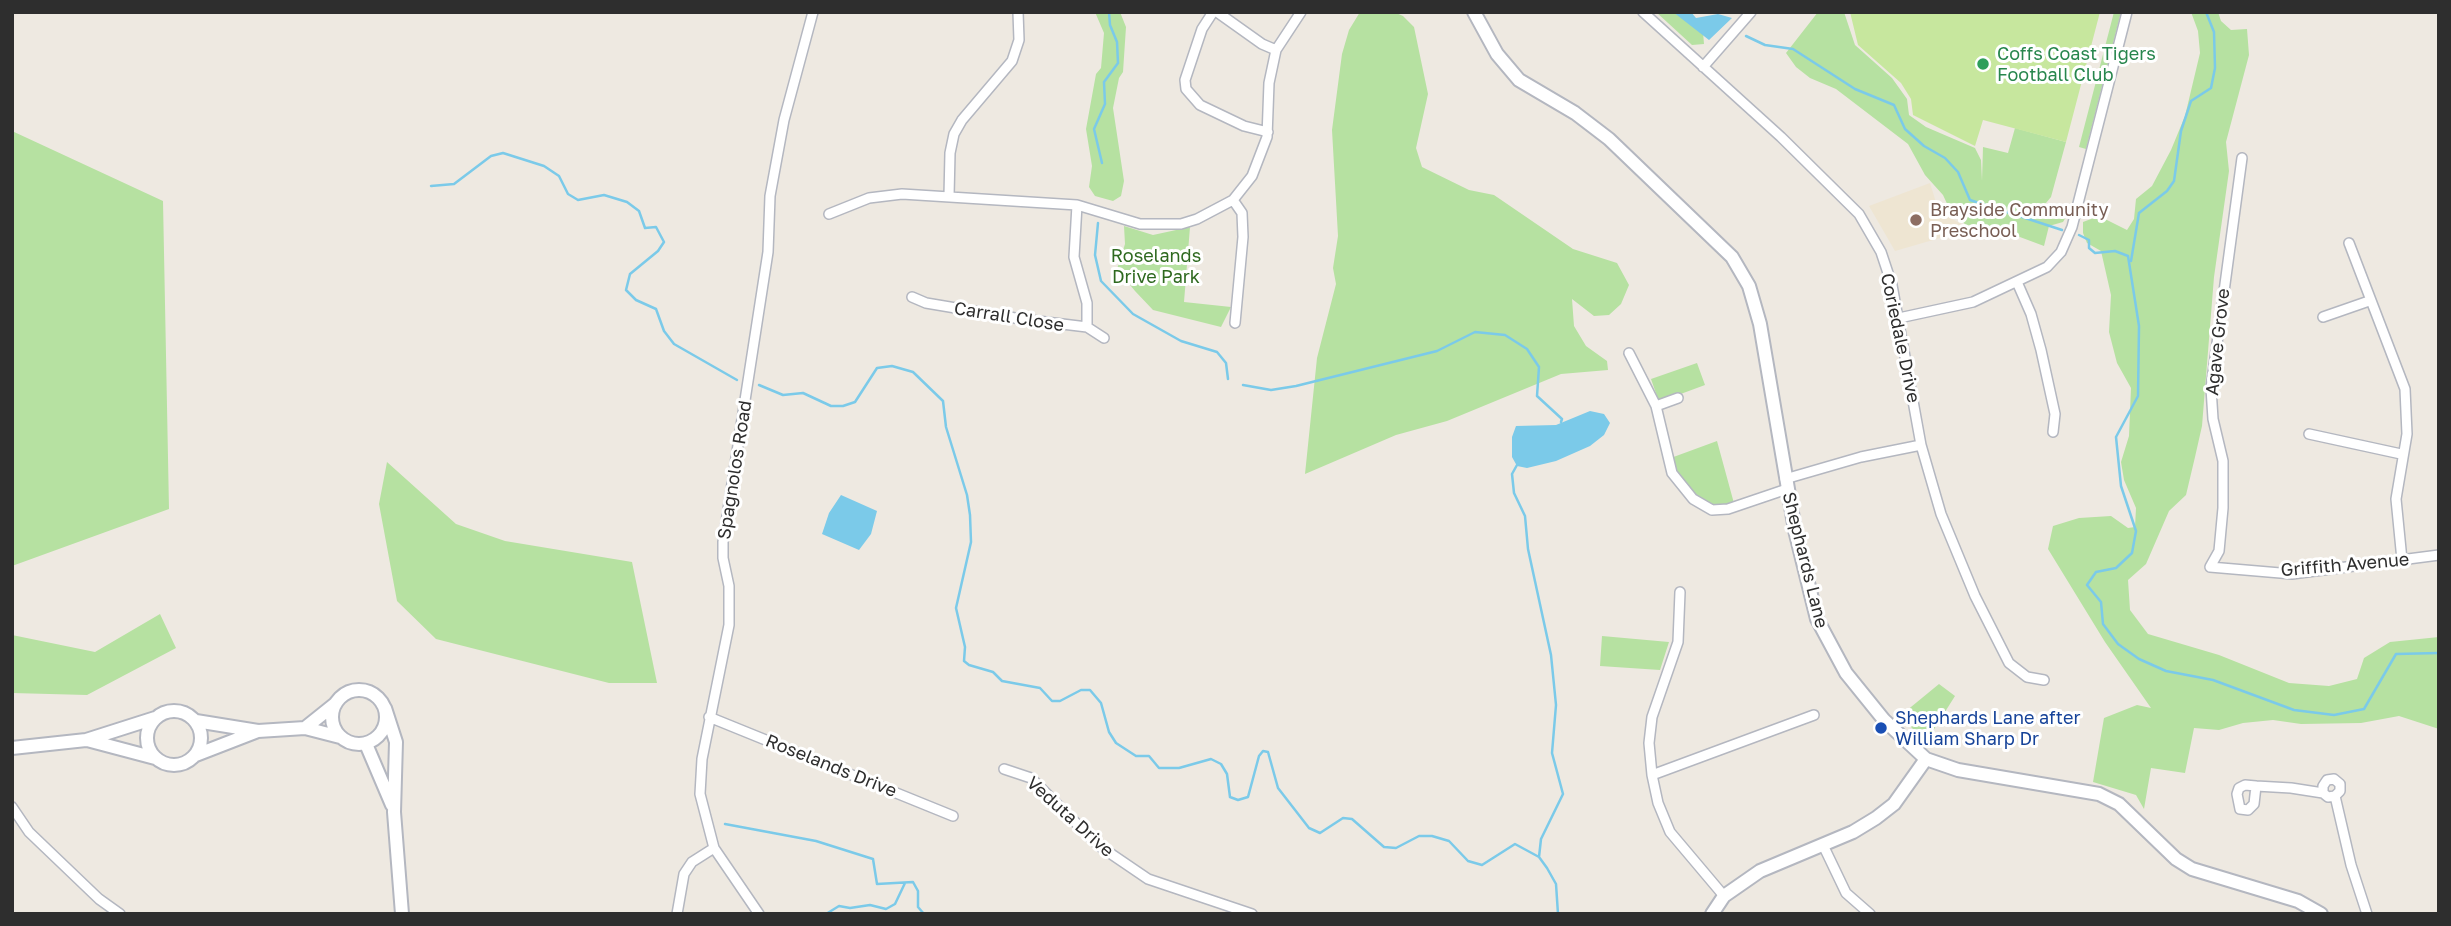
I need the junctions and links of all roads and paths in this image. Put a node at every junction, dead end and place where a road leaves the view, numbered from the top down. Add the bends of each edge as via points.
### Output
1 (813, 12) edge
2 (1018, 12) edge
3 (1215, 12) edge
4 (1301, 12) edge
5 (1474, 12) edge
6 (1643, 12) edge
7 (2127, 12) edge
8 (1747, 15) edge
9 (1276, 50) junction
10 (1703, 67) junction
11 (1268, 132) junction
12 (2242, 158) dead end
13 (949, 196) junction
14 (1233, 200) junction
15 (1077, 205) junction
16 (829, 214) dead end
17 (2349, 243) dead end
18 (2017, 282) junction
19 (912, 297) dead end
20 (2369, 301) junction
21 (2323, 317) dead end
22 (1899, 318) junction
23 (1235, 323) dead end
24 (1087, 327) junction
25 (1104, 338) dead end
26 (1629, 353) dead end
27 (1678, 398) dead end
28 (1656, 406) junction
29 (2053, 432) dead end
30 (2309, 434) dead end
31 (1921, 445) junction
32 (2401, 454) junction
33 (1786, 484) junction
34 (2439, 555) edge
35 (2402, 561) junction
36 (2210, 567) joint
37 (1680, 592) dead end
38 (2044, 680) dead end
39 (335, 704) junction
40 (385, 708) junction
41 (1814, 715) dead end
42 (709, 716) junction
43 (156, 718) junction
44 (196, 721) junction
45 (305, 728) junction
46 (258, 731) junction
47 (340, 737) junction
48 (86, 740) junction
49 (366, 744) junction
50 (12, 748) edge
51 (197, 755) junction
52 (155, 758) junction
53 (1926, 759) junction
54 (1003, 769) dead end
55 (1652, 775) junction
56 (2256, 786) dead end
57 (2323, 793) junction
58 (2335, 796) junction
59 (12, 807) edge
60 (394, 812) junction
61 (953, 816) dead end
62 (1823, 845) junction
63 (715, 848) junction
64 (1724, 896) junction
65 (120, 914) edge
66 (402, 914) edge
67 (677, 914) edge
68 (759, 914) edge
69 (1252, 914) edge
70 (1712, 914) edge
71 (1870, 914) edge
72 (2321, 914) edge
73 (2367, 914) edge

1 - 42 street, Spagnolos Road via 784,120 770,196 768,252 723,542 729,625
2 - 13 street via 1019,40 1012,61 954,134
3 - 9 street
3 - 11 street via 1202,29 1186,89 1200,105
4 - 9 street
5 - 33 street, Shephards Lane via 1497,54 1519,80 1609,139 1731,257 1749,286 1760,324
6 - 10 street, Coriedale Drive
7 - 18 street via 2068,240 2047,267
8 - 10 street
9 - 11 street via 1269,83
10 - 22 street, Coriedale Drive via 1859,214 1881,252
11 - 14 street via 1252,176
12 - 36 street, Agave Grove via 2211,388 2223,485 2219,551
13 - 15 street
13 - 16 street via 869,198
14 - 15 street via 1181,224 1140,224
14 - 23 street via 1241,214 1243,237
15 - 24 street via 1073,257 1087,303
17 - 20 street
18 - 22 street via 1955,308
18 - 29 street via 2041,349 2055,414
19 - 24 street, Carrall Close via 1021,320
20 - 21 street
20 - 32 street via 2405,390 2407,434
22 - 31 street, Coriedale Drive
24 - 25 street, Carrall Close
26 - 28 street
27 - 28 street
28 - 33 street via 1672,472 1705,508 1728,509
30 - 32 street
31 - 33 street via 1861,457
31 - 38 street, Coriedale Drive via 1941,513 1995,639 2009,663 2027,677
32 - 35 street via 2396,499
33 - 53 street, Shephards Lane via 1817,619 1830,648 1884,720
34 - 35 street, Griffith Avenue
35 - 36 street, Griffith Avenue via 2292,573
37 - 55 street via 1678,642 1652,717
39 - 40 street via 357,690 374,694
39 - 45 street
39 - 47 street via 332,721
40 - 49 street via 386,725
40 - 60 street via 396,741
41 - 55 street
42 - 61 street, Roselands Drive
42 - 63 street, Spagnolos Road via 701,794
43 - 44 street via 172,711
43 - 48 street
43 - 52 street via 147,742
44 - 46 street
44 - 51 street via 202,737
45 - 46 street
45 - 47 street
46 - 51 street
47 - 49 street
48 - 50 street
48 - 52 street
49 - 60 street
51 - 52 street via 172,766
53 - 62 street via 1894,804 1853,832
53 - 72 street, Shephards Lane via 1958,770 2099,794 2119,804 2192,869 2298,901
54 - 69 street, Veduta Drive via 1031,778 1098,845 1148,878
55 - 64 street via 1670,832
56 - 57 street
57 - 58 street
57 - 58 street via 2323,786 2334,779 2340,784
58 - 73 street
59 - 65 street via 29,832
60 - 66 street
62 - 64 street via 1760,871
62 - 71 street via 1846,893
63 - 67 street via 692,862 684,874
63 - 68 street
64 - 70 street

